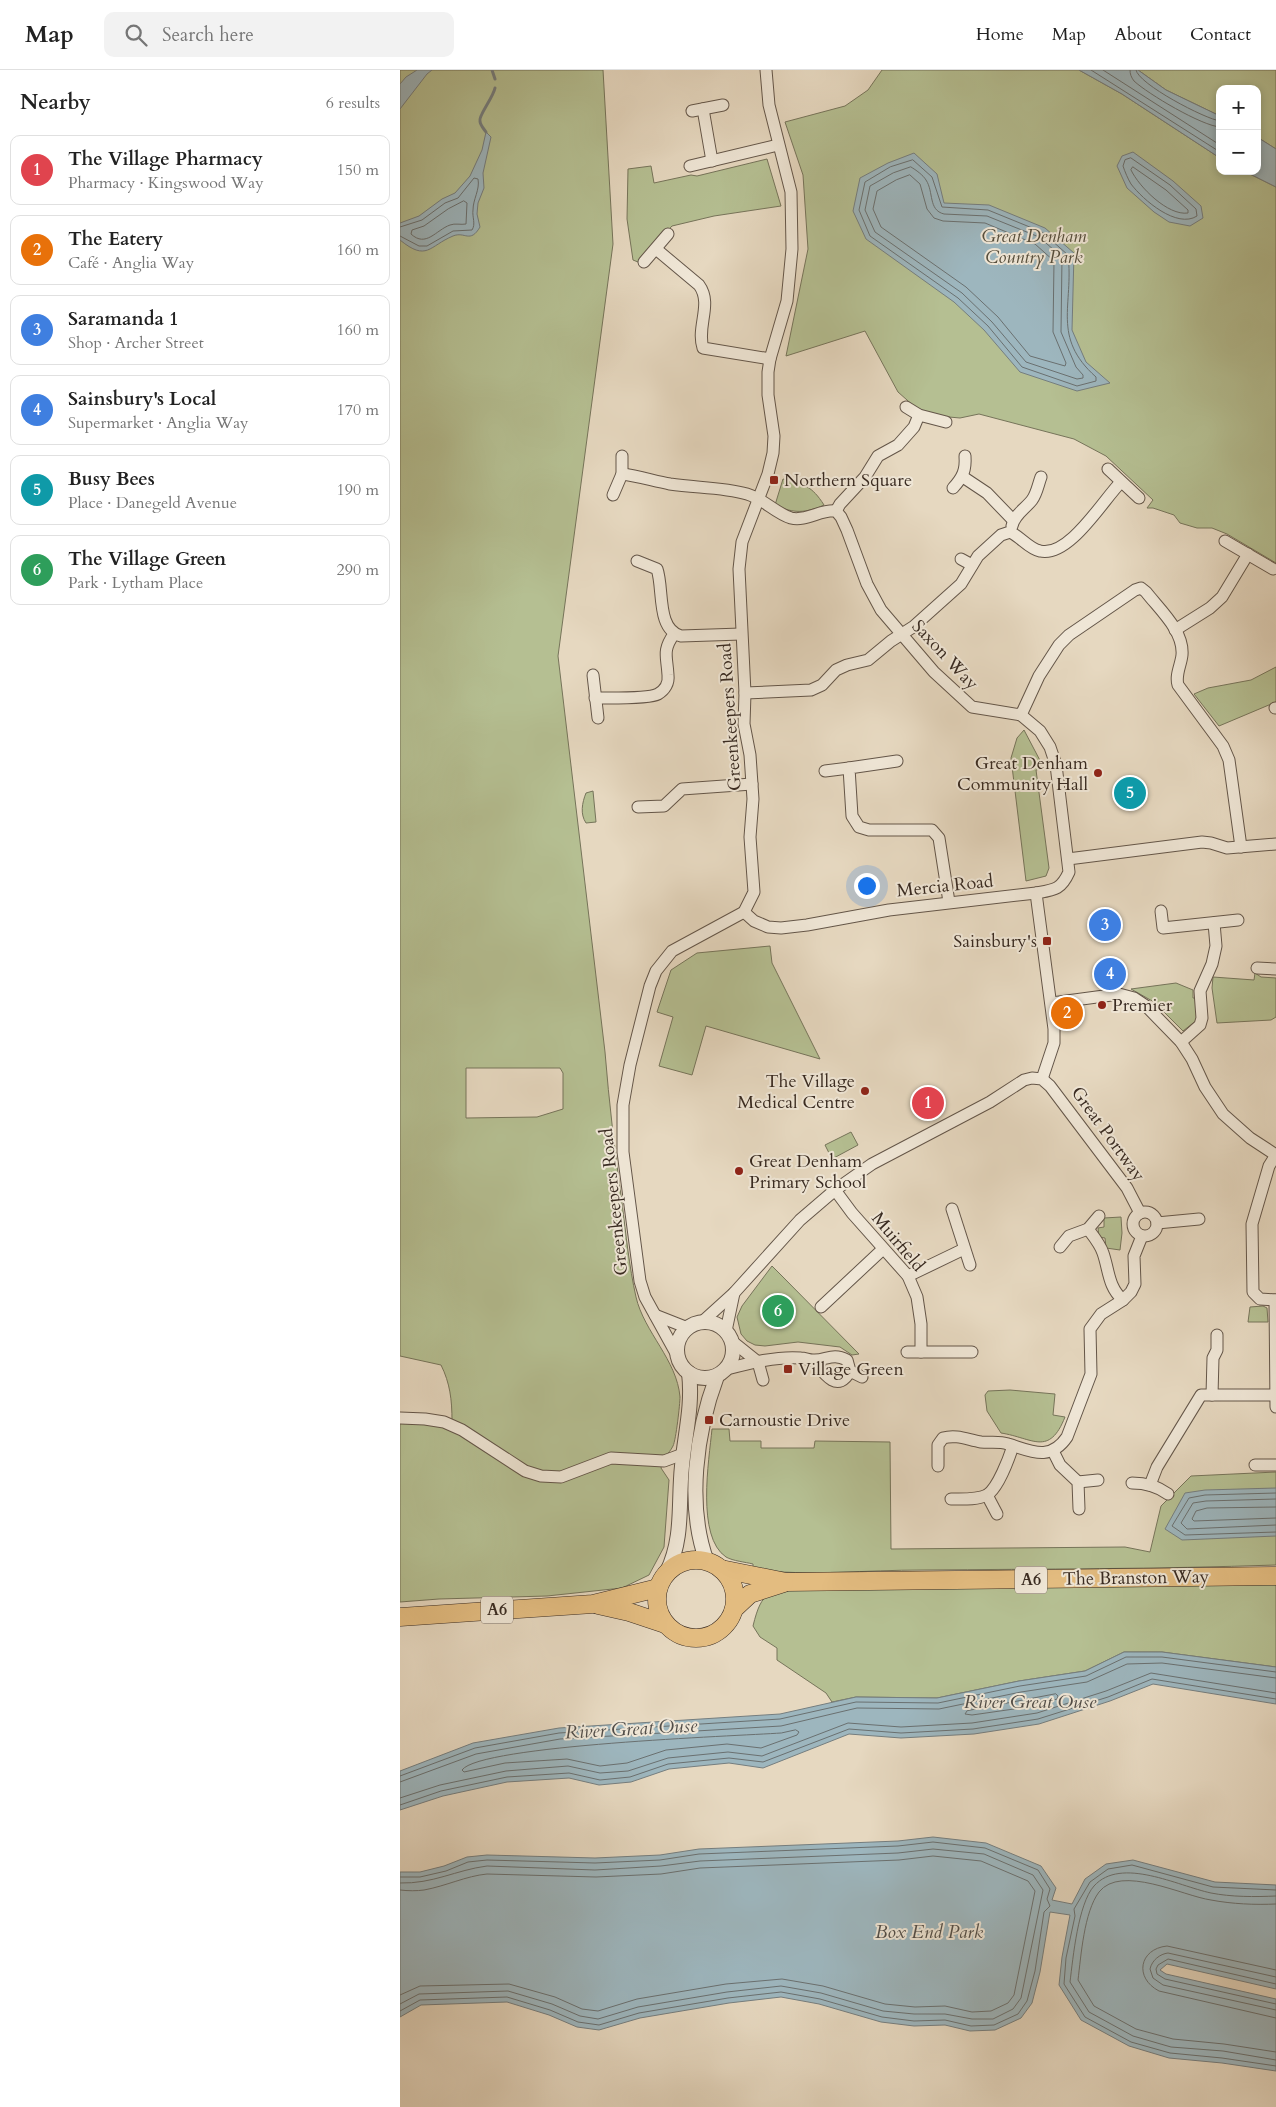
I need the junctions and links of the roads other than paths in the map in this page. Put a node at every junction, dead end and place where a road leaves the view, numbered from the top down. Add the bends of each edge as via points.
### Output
1 (766, 70) edge
2 (723, 105) dead end
3 (778, 145) junction
4 (712, 161) junction
5 (690, 166) dead end
6 (668, 234) dead end
7 (656, 249) junction
8 (644, 262) dead end
9 (770, 359) junction
10 (906, 407) dead end
11 (919, 415) junction
12 (946, 422) dead end
13 (622, 456) dead end
14 (965, 456) dead end
15 (1108, 469) dead end
16 (622, 474) junction
17 (963, 477) junction
18 (1041, 477) dead end
19 (1120, 482) junction
20 (953, 488) dead end
21 (614, 495) dead end
22 (1138, 498) dead end
23 (758, 499) junction
24 (836, 511) junction
25 (1013, 520) junction
26 (1010, 532) junction
27 (1225, 541) dead end
28 (1248, 554) junction
29 (961, 560) dead end
30 (637, 561) dead end
31 (972, 565) junction
32 (1273, 569) dead end
33 (1176, 630) junction
34 (674, 634) junction
35 (741, 634) junction
36 (902, 635) junction
37 (593, 675) dead end
38 (745, 693) junction
39 (595, 698) junction
40 (1021, 714) junction
41 (598, 718) dead end
42 (897, 761) dead end
43 (848, 768) junction
44 (825, 771) dead end
45 (752, 784) junction
46 (638, 807) dead end
47 (1276, 844) edge
48 (1241, 847) junction
49 (1068, 859) junction
50 (1036, 893) junction
51 (949, 902) junction
52 (1161, 911) dead end
53 (744, 912) junction
54 (1238, 920) dead end
55 (1214, 922) junction
56 (1257, 968) dead end
57 (1276, 969) edge
58 (1052, 1003) junction
59 (1181, 1042) junction
60 (1042, 1080) junction
61 (1276, 1155) edge
62 (835, 1190) junction
63 (952, 1209) dead end
64 (1140, 1214) junction
65 (1099, 1216) dead end
66 (1199, 1219) dead end
67 (1157, 1223) junction
68 (1088, 1229) junction
69 (1142, 1236) junction
70 (1060, 1247) dead end
71 (883, 1249) junction
72 (964, 1249) junction
73 (970, 1265) dead end
74 (908, 1276) junction
75 (734, 1293) junction
76 (1123, 1300) junction
77 (1275, 1300) edge
78 (821, 1307) dead end
79 (655, 1315) junction
80 (702, 1322) junction
81 (688, 1328) junction
82 (1217, 1335) dead end
83 (729, 1336) junction
84 (907, 1352) dead end
85 (921, 1352) junction
86 (972, 1352) dead end
87 (678, 1355) junction
88 (814, 1361) junction
89 (758, 1362) junction
90 (850, 1371) junction
91 (722, 1372) junction
92 (689, 1373) junction
93 (862, 1377) dead end
94 (763, 1380) dead end
95 (1212, 1395) junction
96 (1276, 1395) edge
97 (1276, 1407) edge
98 (400, 1418) edge
99 (926, 1444) dead end
100 (938, 1445) junction
101 (1013, 1446) junction
102 (1054, 1451) junction
103 (683, 1454) junction
104 (664, 1461) junction
105 (1255, 1465) dead end
106 (1276, 1465) edge
107 (938, 1466) dead end
108 (681, 1476) junction
109 (1098, 1480) dead end
110 (1078, 1482) junction
111 (1132, 1483) dead end
112 (1150, 1485) junction
113 (1168, 1494) dead end
114 (987, 1495) junction
115 (951, 1499) dead end
116 (1079, 1509) dead end
117 (997, 1514) dead end
118 (714, 1565) junction
119 (667, 1572) junction
120 (1276, 1576) edge
121 (786, 1582) junction
122 (658, 1588) junction
123 (593, 1604) junction
124 (734, 1609) junction
125 (400, 1617) edge
126 (665, 1624) junction

1 - 3 street, Greenkeepers Road via 769,105
2 - 4 street via 698,110
3 - 4 street
3 - 9 street, Greenkeepers Road via 791,192 792,249 787,301
4 - 5 street
6 - 7 street
7 - 8 street
7 - 9 street via 703,291 705,300 700,341 703,348
9 - 23 street, Greenkeepers Road via 768,395 773,453
10 - 11 street
11 - 12 street
11 - 24 street via 914,427 898,445 878,456
13 - 16 street
14 - 17 street
15 - 19 street
16 - 21 street
16 - 23 street via 670,484 740,492
17 - 20 street
17 - 25 street via 987,493
18 - 25 street via 1031,501
19 - 22 street
19 - 26 street via 1076,535 1052,551 1035,550 1020,536
23 - 24 street via 791,518
23 - 35 street, Greenkeepers Road via 742,542 740,557
24 - 36 street, Saxon Way via 847,530 867,584 881,610
25 - 26 street
26 - 31 street via 1001,535
27 - 28 street
28 - 32 street
28 - 33 street via 1222,597
29 - 31 street
30 - 34 street via 657,569 662,612
31 - 36 street via 962,584
33 - 40 street via 1146,592 1141,588 1134,590 1069,635 1039,676
33 - 48 street via 1182,643 1176,680 1223,746 1229,760
34 - 35 street
34 - 39 street via 665,656 666,687 657,694
35 - 38 street, Greenkeepers Road
36 - 38 street via 868,660 836,670 817,688
36 - 40 street, Saxon Way via 966,704 982,710
37 - 39 street
38 - 45 street, Greenkeepers Road via 744,724
39 - 41 street
40 - 49 street via 1040,731 1056,765
42 - 43 street
43 - 44 street
43 - 51 street via 852,816 859,827 870,830 932,830 939,838
45 - 46 street via 682,788 664,806
45 - 53 street, Greenkeepers Road via 750,837 754,892
47 - 48 street
48 - 49 street via 1227,848 1202,842
49 - 50 street via 1069,872 1061,886
50 - 51 street, Mercia Road
50 - 58 street
51 - 53 street, Mercia Road via 781,928 754,921
52 - 55 street via 1163,928
53 - 79 street, Greenkeepers Road via 687,942 663,960 650,986 630,1065 624,1105 624,1152 640,1281
54 - 55 street
55 - 59 street via 1216,946 1200,991 1202,1018 1200,1025
56 - 57 street
58 - 59 street via 1127,995 1146,1006
58 - 60 street via 1054,1043
59 - 61 street via 1223,1114
60 - 62 street via 1024,1080 990,1102 872,1164
60 - 64 street, Great Portway via 1068,1107 1127,1188
61 - 77 street via 1269,1166 1252,1224 1253,1292 1260,1299
62 - 71 street, Muirfield
62 - 75 street via 800,1220
63 - 72 street
64 - 67 street via 1151,1214
64 - 69 street via 1134,1219 1133,1228
65 - 68 street
66 - 67 street
67 - 69 street via 1152,1234
68 - 70 street via 1069,1236
68 - 76 street via 1104,1254 1115,1293
69 - 76 street via 1134,1256 1135,1284
71 - 74 street, Muirfield
71 - 78 street via 840,1298
72 - 73 street
72 - 74 street
74 - 85 street, Muirfield via 918,1298 922,1324
75 - 80 street
75 - 83 street
76 - 102 street via 1101,1314 1090,1329 1091,1374 1067,1437
77 - 96 street
79 - 81 street
79 - 87 street, Greenkeepers Road
80 - 81 street
80 - 83 street via 719,1325
81 - 87 street via 681,1335
82 - 95 street
83 - 89 street
83 - 91 street via 734,1352 732,1361
84 - 85 street
85 - 86 street
87 - 92 street
88 - 89 street via 801,1358
88 - 90 street via 840,1356 847,1360
88 - 90 street via 831,1380 846,1378
89 - 91 street
89 - 94 street
90 - 93 street
91 - 92 street via 707,1378
91 - 118 street via 701,1424 697,1458 696,1508 701,1544
92 - 103 street via 691,1402
95 - 96 street
95 - 112 street via 1201,1395 1156,1466
96 - 97 street
98 - 104 street via 444,1422 525,1471 541,1476 561,1477 611,1458
99 - 100 street
100 - 101 street via 943,1438 951,1436
100 - 107 street
101 - 102 street via 1030,1452
101 - 114 street
102 - 110 street via 1060,1465
103 - 104 street
103 - 108 street
104 - 108 street
105 - 106 street
108 - 119 street via 678,1545
109 - 110 street
110 - 116 street
111 - 112 street
112 - 113 street
114 - 115 street
114 - 117 street
118 - 119 highway via 686,1561
118 - 121 highway, The Branston Way / A6
118 - 124 highway via 731,1580 735,1594
119 - 122 highway
120 - 121 highway, The Branston Way / A6
121 - 124 highway, The Branston Way / A6 via 750,1594
122 - 123 highway, A6
122 - 126 highway via 656,1601
123 - 125 highway, A6
123 - 126 highway, A6
124 - 126 highway via 721,1630 698,1639 674,1633

